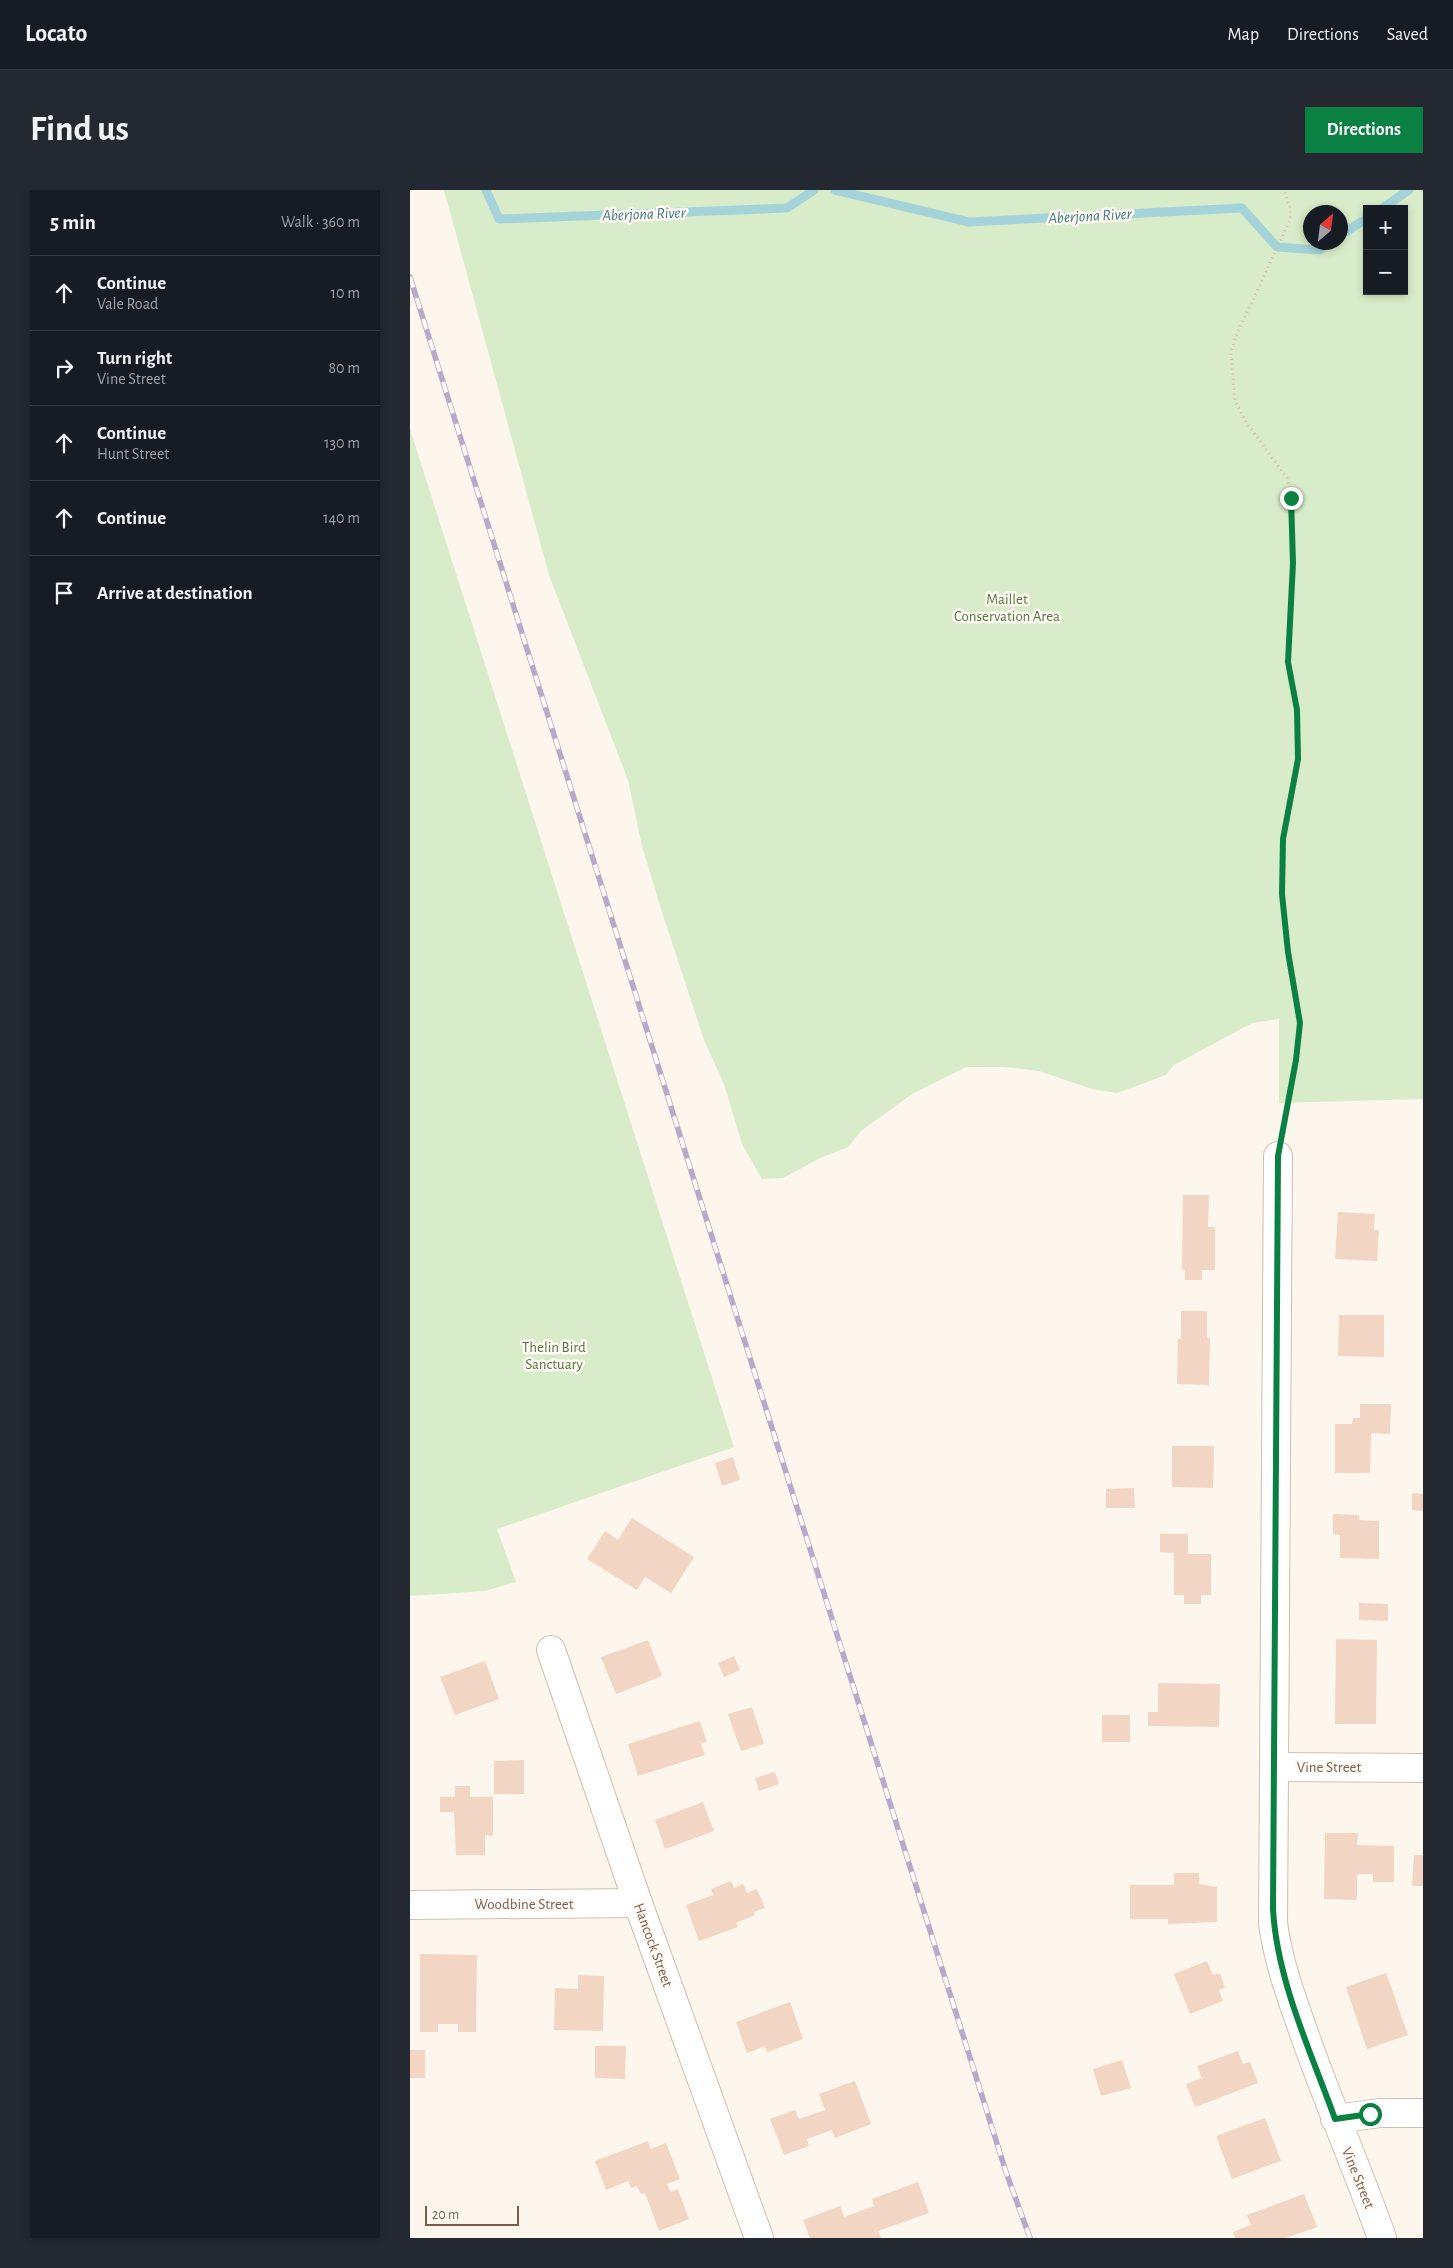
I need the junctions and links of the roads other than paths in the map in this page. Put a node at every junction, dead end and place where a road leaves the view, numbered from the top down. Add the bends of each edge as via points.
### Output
1 (1278, 1156) road end
2 (551, 1650) dead end
3 (1274, 1767) junction
4 (1423, 1768) edge
5 (638, 1903) junction
6 (410, 1905) edge
7 (1423, 2113) edge
8 (1335, 2119) junction
9 (759, 2238) edge
10 (1382, 2238) edge

1 - 3 street
2 - 5 street, Hancock Street
3 - 4 street, Vine Street
3 - 8 street, Vine Street via 1275,1936 1289,1990
5 - 6 street, Woodbine Street
5 - 9 street, Hancock Street
7 - 8 street via 1380,2113
8 - 10 street, Vine Street

